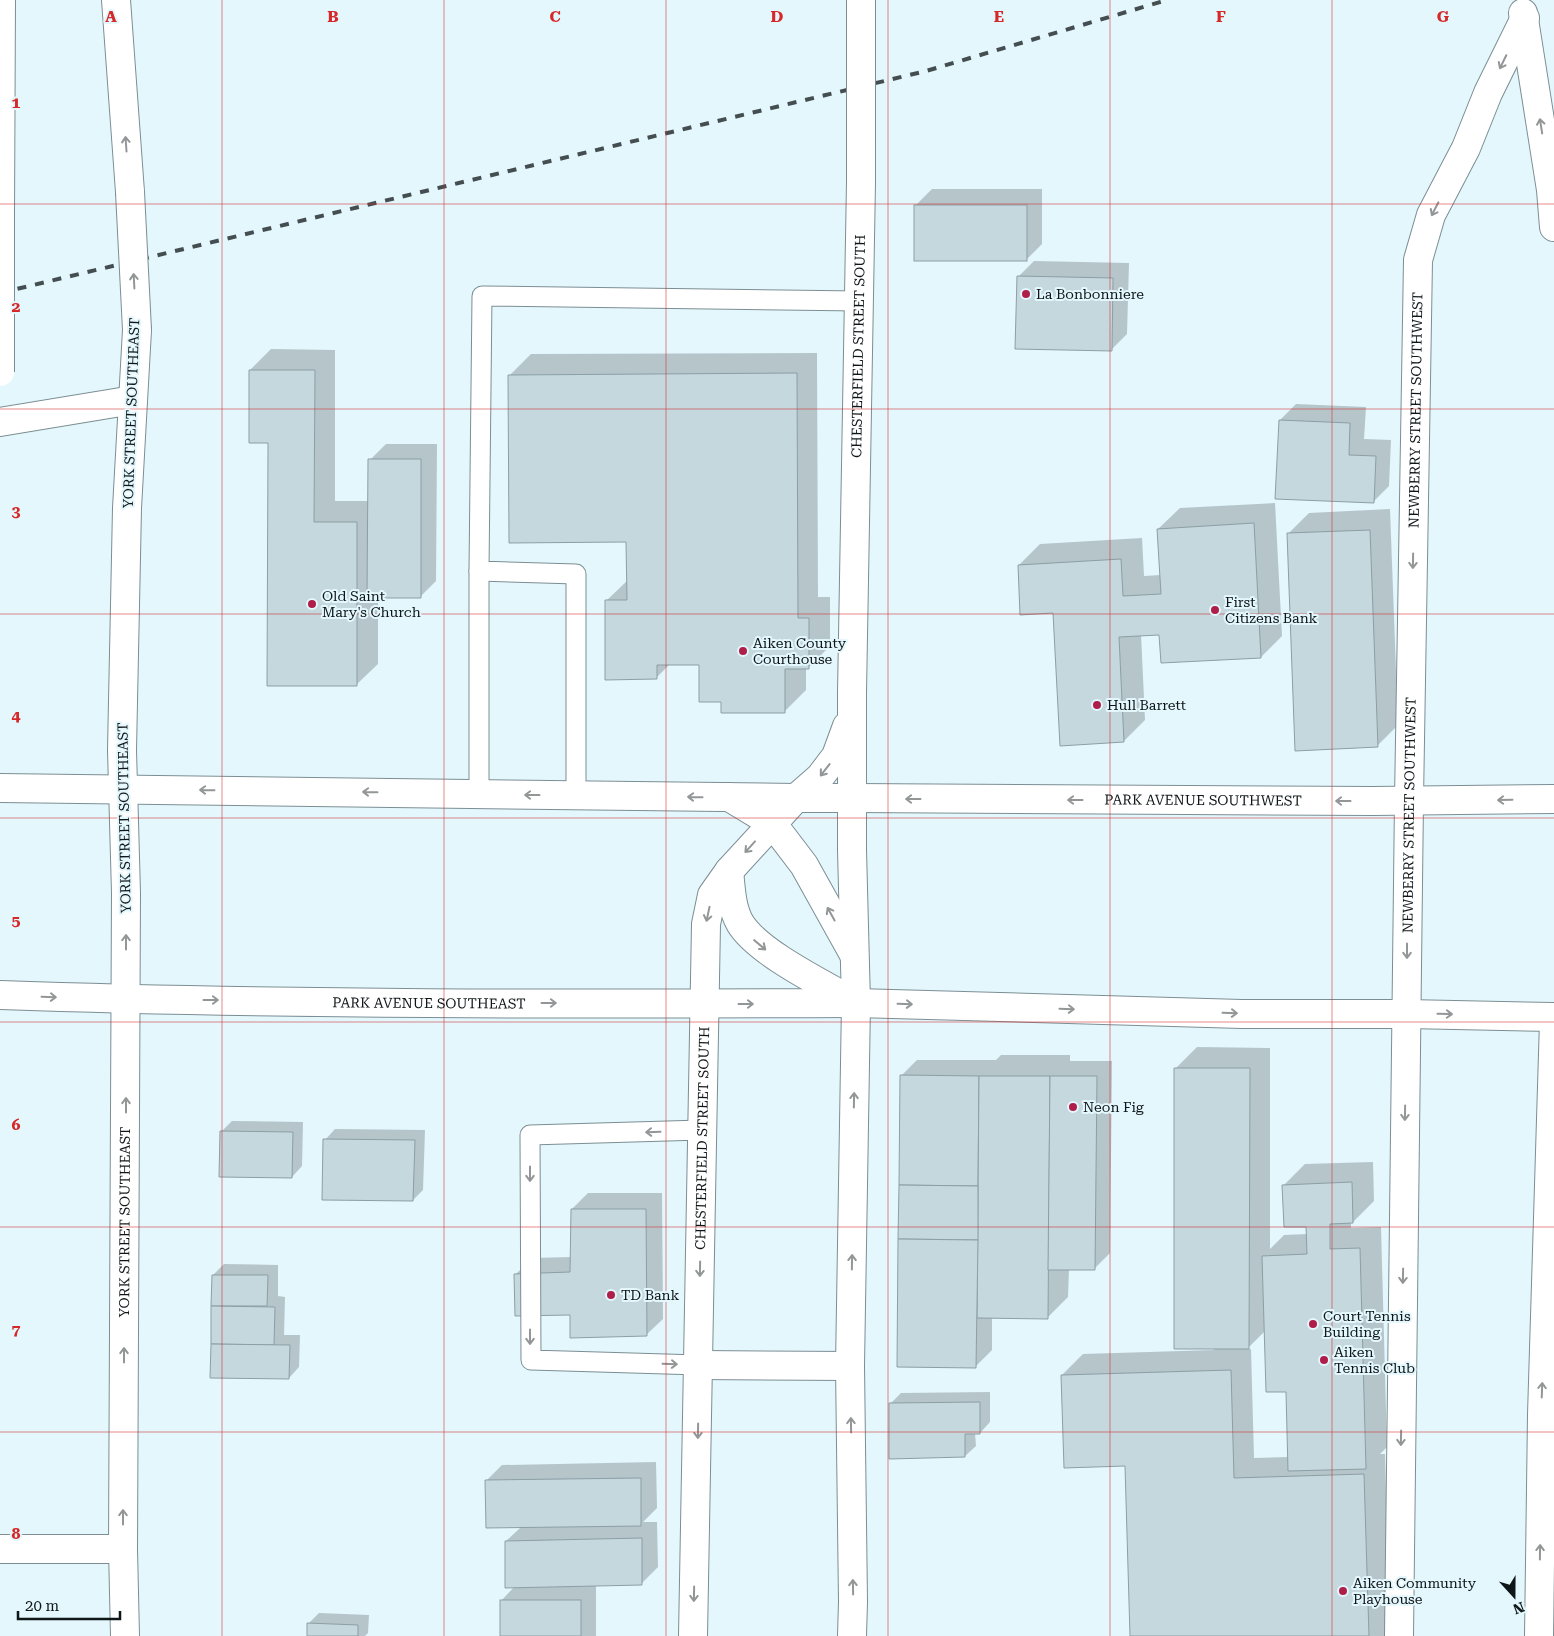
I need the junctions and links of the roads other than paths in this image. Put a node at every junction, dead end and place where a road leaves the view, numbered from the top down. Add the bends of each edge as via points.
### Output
1 (1, 0) edge
2 (116, 0) edge
3 (862, 0) edge
4 (1522, 9) edge
5 (0, 215) edge
6 (1554, 226) edge
7 (859, 301) junction
8 (0, 372) edge
9 (0, 379) edge
10 (133, 400) junction
11 (0, 422) edge
12 (479, 571) junction
13 (852, 693) junction
14 (0, 788) edge
15 (123, 788) junction
16 (478, 794) junction
17 (576, 795) junction
18 (729, 797) junction
19 (796, 798) junction
20 (852, 798) junction
21 (1554, 799) edge
22 (1409, 800) junction
23 (772, 823) junction
24 (729, 871) junction
25 (855, 956) junction
26 (0, 995) edge
27 (126, 999) junction
28 (856, 1003) junction
29 (705, 1004) junction
30 (1407, 1014) junction
31 (1554, 1016) edge
32 (1554, 1021) edge
33 (702, 1130) junction
34 (699, 1365) junction
35 (850, 1366) junction
36 (0, 1549) edge
37 (123, 1549) junction
38 (125, 1636) edge
39 (693, 1636) edge
40 (852, 1636) edge
41 (1399, 1636) edge
42 (1540, 1636) edge

1 - 5 street
10 -> 2 street, YORK STREET SOUTHEAST, bridge via 137,330
3 - 7 street, CHESTERFIELD STREET SOUTH, bridge
6 -> 4 street
4 -> 22 street, NEWBERRY STREET SOUTHWEST via 1466,148 1431,215 1418,260
5 - 8 street, bridge
7 - 12 lane via 482,296
7 - 13 street, CHESTERFIELD STREET SOUTH
8 - 9 street
10 - 11 street
10 - 15 street, YORK STREET SOUTHEAST via 127,508
12 - 16 lane
12 - 17 lane via 576,574
13 -> 19 street, CHESTERFIELD STREET SOUTH via 847,727 836,756 820,777
13 - 20 street, CHESTERFIELD STREET SOUTH
14 - 15 street
16 -> 15 street
27 -> 15 street, YORK STREET SOUTHEAST
17 -> 16 street
18 -> 17 street
18 - 19 street
18 - 23 street
19 - 20 street
19 - 23 street, CHESTERFIELD STREET SOUTH
22 -> 20 street, PARK AVENUE SOUTHWEST
20 - 25 street, CHESTERFIELD STREET SOUTH
21 -> 22 street, PARK AVENUE SOUTHWEST
22 -> 30 street, NEWBERRY STREET SOUTHWEST
23 -> 24 street, CHESTERFIELD STREET SOUTH
25 -> 23 street via 804,865
24 -> 28 street via 732,902 740,923 754,940
24 -> 29 street, CHESTERFIELD STREET SOUTH via 712,895 706,924
25 - 28 street, CHESTERFIELD STREET SOUTH
26 -> 27 street, PARK AVENUE SOUTHEAST
27 -> 29 street, PARK AVENUE SOUTHEAST
37 -> 27 street, YORK STREET SOUTHEAST
29 -> 28 street, PARK AVENUE SOUTHEAST
28 -> 30 street via 1242,1014
35 -> 28 street, CHESTERFIELD STREET SOUTH
29 - 33 street, CHESTERFIELD STREET SOUTH
30 -> 31 street
30 -> 41 street, NEWBERRY STREET SOUTHWEST
42 -> 32 street via 1542,1415
33 -> 34 street, CHESTERFIELD STREET SOUTH
33 -> 34 lane via 530,1135 530,1360
34 - 35 street
34 -> 39 street, CHESTERFIELD STREET SOUTH
40 -> 35 street, CHESTERFIELD STREET SOUTH
36 - 37 street
37 - 38 street, YORK STREET SOUTHEAST

